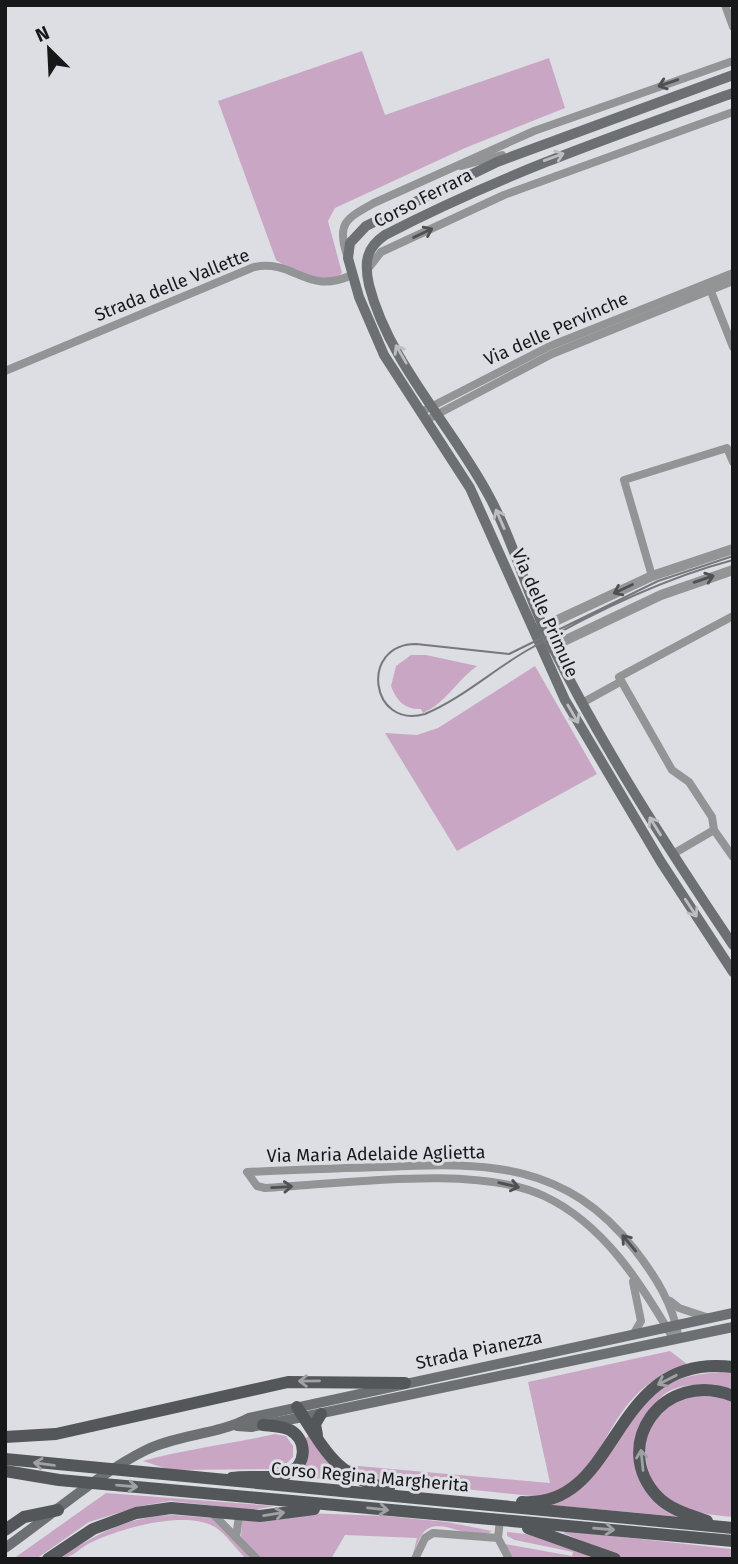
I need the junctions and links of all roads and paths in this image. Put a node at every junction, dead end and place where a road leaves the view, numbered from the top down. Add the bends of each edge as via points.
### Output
1 (725, 5) edge
2 (733, 27) edge
3 (733, 61) edge
4 (733, 75) edge
5 (733, 93) edge
6 (733, 112) edge
7 (532, 147) junction
8 (444, 169) junction
9 (348, 258) junction
10 (367, 270) junction
11 (733, 273) edge
12 (352, 275) junction
13 (733, 281) edge
14 (708, 285) junction
15 (733, 347) edge
16 (5, 371) edge
17 (435, 408) junction
18 (424, 416) junction
19 (733, 462) edge
20 (733, 549) edge
21 (733, 570) edge
22 (652, 576) junction
23 (733, 616) edge
24 (544, 628) junction
25 (531, 632) junction
26 (553, 646) junction
27 (541, 653) junction
28 (620, 682) junction
29 (582, 703) junction
30 (713, 830) junction
31 (673, 854) junction
32 (733, 857) edge
33 (661, 862) junction
34 (733, 945) edge
35 (733, 972) edge
36 (631, 1276) junction
37 (668, 1299) junction
38 (733, 1313) edge
39 (708, 1318) junction
40 (672, 1326) junction
41 (733, 1327) edge
42 (633, 1335) junction
43 (676, 1339) junction
44 (733, 1367) edge
45 (405, 1384) joint
46 (378, 1386) junction
47 (733, 1396) edge
48 (377, 1402) junction
49 (300, 1412) junction
50 (321, 1414) junction
51 (263, 1425) junction
52 (234, 1426) junction
53 (317, 1436) junction
54 (5, 1437) edge
55 (5, 1459) edge
56 (5, 1471) edge
57 (5, 1478) edge
58 (59, 1480) junction
59 (213, 1481) junction
60 (405, 1497) junction
61 (481, 1505) junction
62 (348, 1506) junction
63 (58, 1510) junction
64 (212, 1513) junction
65 (239, 1516) junction
66 (500, 1520) junction
67 (730, 1528) edge
68 (5, 1530) edge
69 (236, 1537) junction
70 (498, 1538) junction
71 (733, 1541) edge
72 (5, 1548) edge
73 (48, 1559) edge
74 (257, 1559) edge
75 (415, 1559) edge
76 (509, 1559) edge
77 (615, 1559) edge

1 - 2 street
3 -> 8 street, Corso Ferrara via 534,131
4 - 7 main road, Corso Ferrara
10 -> 5 main road, Corso Ferrara via 372,244 427,213 547,159
10 -> 6 street, Corso Ferrara via 381,252 504,195
7 - 8 street, Corso Ferrara
7 - 9 main road, Corso Ferrara via 366,226 350,243
8 - 9 street, Corso Ferrara via 350,217 342,236
9 - 12 main road, Via delle Primule
17 -> 10 main road, Via delle Primule via 390,335
11 - 14 street, Via delle Pervinche
12 - 16 street, Strada delle Vallette via 321,284 270,264 254,267
12 - 18 main road, Via delle Primule via 384,355
13 - 14 street, Via delle Pervinche
14 - 15 street
14 - 17 street, Via delle Pervinche
17 - 18 street, Via delle Pervinche
24 -> 17 main road, Via delle Primule via 490,498
18 - 25 main road, Via delle Primule via 470,488
19 - 22 street via 727,448 624,480
20 - 22 street
26 -> 21 street via 661,595
22 -> 24 street
23 - 28 street via 622,673
24 - 25 street
24 - 26 main road, Via delle Primule
25 - 27 main road, Via delle Primule
26 - 27 street
26 - 29 main road, Via delle Primule
27 -> 33 main road, Via delle Primule
28 - 29 street
28 - 30 street via 672,770 689,782 712,817
31 -> 29 main road, Via delle Primule
30 - 31 street
30 - 32 street
31 - 33 main road
31 - 34 main road, Via delle Primule
33 -> 35 main road, Via delle Primule
37 -> 36 street, Via Maria Adelaide Aglietta via 626,1239 594,1208 559,1187 522,1173 454,1164 247,1172 257,1186 265,1188 440,1179 509,1184 546,1197 583,1221
36 - 40 street, Via Maria Adelaide Aglietta
36 - 42 street, Via Maria Adelaide Aglietta via 641,1315
37 - 39 street, Via Maria Adelaide Aglietta
37 - 40 street, Via Maria Adelaide Aglietta
38 - 39 main road, Strada Pianezza
39 - 40 main road, Strada Pianezza
40 - 42 main road, Strada Pianezza
40 - 43 street, Via Maria Adelaide Aglietta
41 - 43 main road, Strada Pianezza
42 - 45 main road, Strada Pianezza
43 - 48 main road, Strada Pianezza
44 -> 61 main road via 688,1371 645,1395 620,1424 595,1466 570,1492 537,1503
45 - 46 main road
46 - 48 main road
46 - 49 main road, Strada Pianezza
46 -> 54 main road via 288,1382 56,1434
67 -> 47 main road via 678,1511 657,1495 643,1469 641,1443 649,1419 676,1394 704,1388
48 - 50 main road, Strada Pianezza
49 - 50 main road, Strada Pianezza
49 - 51 main road, Strada Pianezza
49 - 52 main road, Strada Pianezza via 249,1418
49 - 53 main road
50 - 53 main road via 315,1424
51 - 52 main road, Strada Pianezza
51 - 59 main road via 285,1428 297,1436 303,1452 297,1468 283,1475 253,1474
52 - 63 main road, Strada Pianezza via 136,1455
53 - 60 main road via 350,1476
59 -> 55 main road, Corso Regina Margherita
56 - 58 main road, Corso Regina Margherita
57 - 58 main road via 34,1484
58 -> 62 main road, Corso Regina Margherita
59 - 60 main road, Corso Regina Margherita
60 - 61 main road, Corso Regina Margherita
61 - 67 main road, Corso Regina Margherita
65 -> 62 main road
62 -> 66 main road, Corso Regina Margherita
63 - 68 main road via 24,1517
63 - 72 main road, Strada Pianezza
64 - 65 main road
64 - 69 street
64 - 73 main road via 171,1508 128,1515 93,1528
65 - 69 street
66 - 70 street
66 -> 71 main road, Corso Regina Margherita
66 - 77 main road
69 - 74 street
70 - 75 street via 433,1532
70 - 76 street

